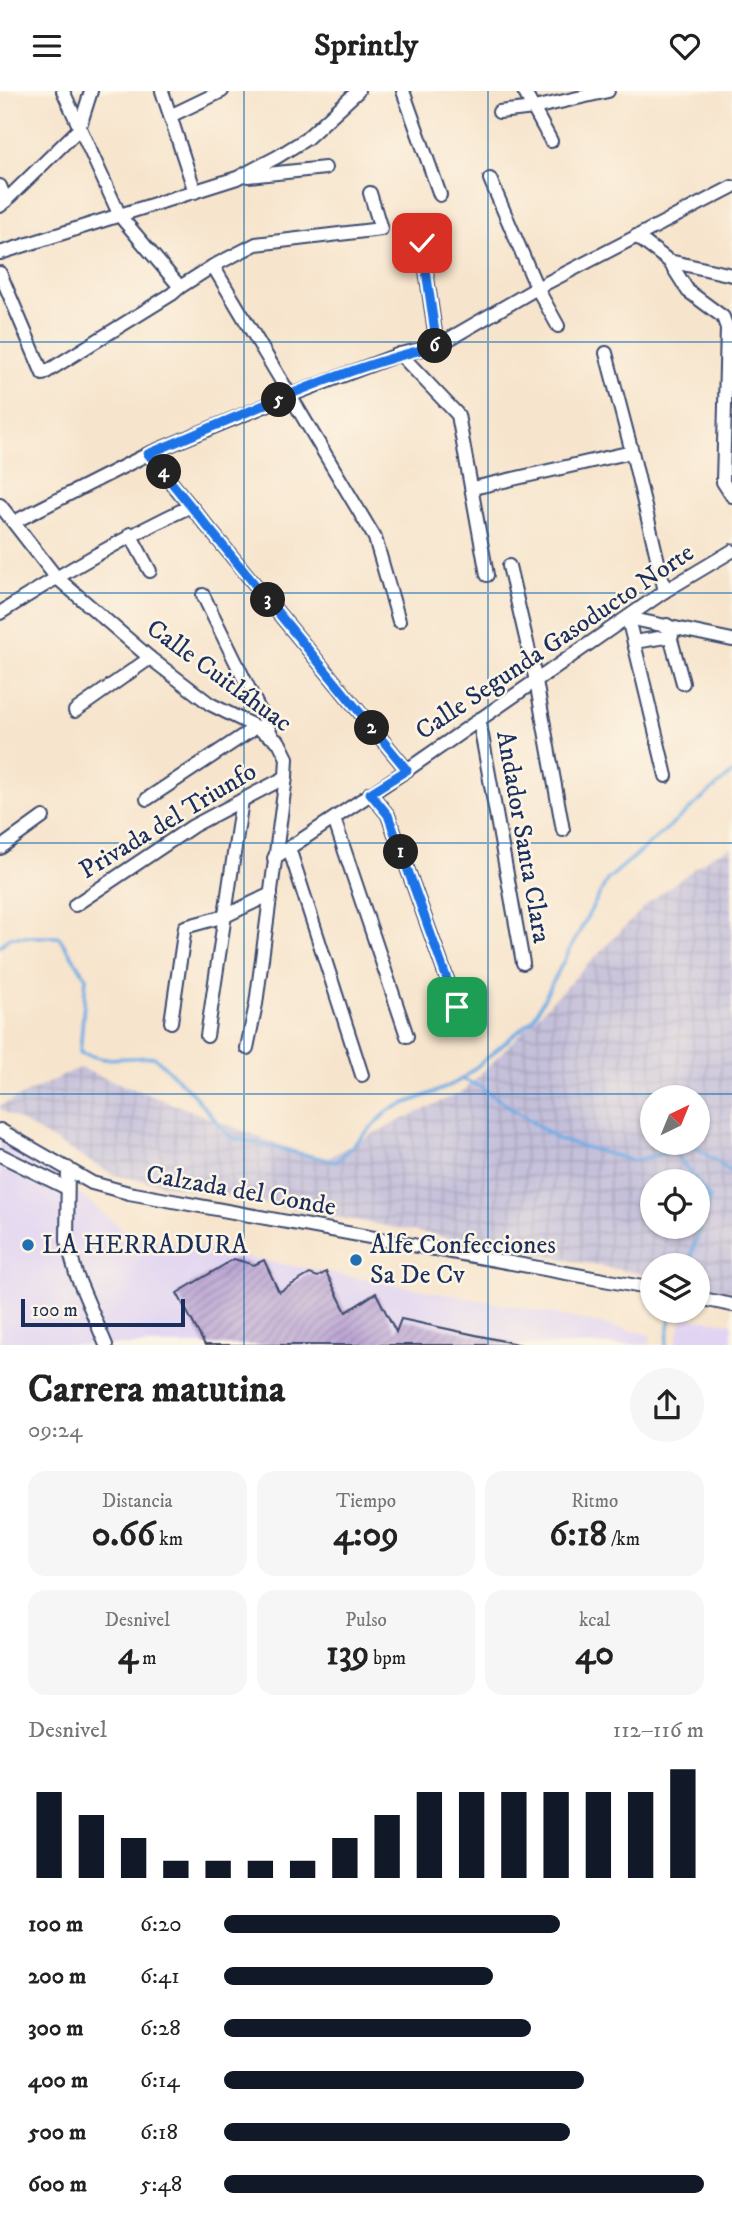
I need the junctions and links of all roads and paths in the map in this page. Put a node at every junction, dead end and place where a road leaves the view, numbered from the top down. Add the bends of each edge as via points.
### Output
1 (63, 91) edge
2 (91, 91) edge
3 (162, 91) edge
4 (222, 91) edge
5 (358, 91) edge
6 (404, 91) edge
7 (524, 91) edge
8 (608, 91) edge
9 (534, 108) junction
10 (499, 112) dead end
11 (170, 116) junction
12 (79, 129) junction
13 (551, 141) dead end
14 (325, 168) dead end
15 (237, 178) junction
16 (490, 179) dead end
17 (0, 186) edge
18 (732, 187) edge
19 (195, 192) junction
20 (370, 193) dead end
21 (440, 195) dead end
22 (3, 204) edge
23 (120, 216) junction
24 (636, 236) junction
25 (422, 243) dead end
26 (0, 253) edge
27 (669, 261) junction
28 (213, 266) junction
29 (0, 273) edge
30 (732, 275) edge
31 (180, 287) junction
32 (537, 288) junction
33 (558, 326) dead end
34 (437, 346) junction
35 (606, 353) dead end
36 (400, 354) junction
37 (290, 395) junction
38 (632, 452) junction
39 (148, 454) junction
40 (472, 488) junction
41 (732, 496) edge
42 (0, 505) edge
43 (191, 506) junction
44 (13, 522) junction
45 (130, 534) junction
46 (732, 551) edge
47 (509, 566) dead end
48 (150, 571) dead end
49 (487, 575) dead end
50 (56, 577) junction
51 (665, 591) junction
52 (204, 595) dead end
53 (0, 613) edge
54 (628, 618) junction
55 (399, 621) dead end
56 (669, 630) junction
57 (732, 640) edge
58 (634, 642) junction
59 (150, 658) junction
60 (536, 681) junction
61 (683, 683) dead end
62 (75, 711) dead end
63 (479, 719) junction
64 (256, 727) junction
65 (272, 736) junction
66 (407, 770) junction
67 (666, 776) dead end
68 (286, 777) junction
69 (370, 793) junction
70 (147, 799) dead end
71 (242, 800) junction
72 (43, 817) dead end
73 (334, 819) junction
74 (563, 830) dead end
75 (0, 848) edge
76 (289, 848) junction
77 (274, 858) junction
78 (271, 894) junction
79 (75, 905) dead end
80 (225, 916) junction
81 (523, 963) dead end
82 (457, 1007) dead end
83 (171, 1022) dead end
84 (207, 1036) dead end
85 (407, 1036) dead end
86 (247, 1048) dead end
87 (362, 1075) dead end
88 (0, 1130) edge
89 (0, 1155) edge
90 (68, 1168) junction
91 (67, 1188) junction
92 (640, 1287) edge
93 (710, 1300) edge
94 (732, 1305) edge
95 (106, 1345) edge

1 - 12 street
2 - 12 street
3 - 11 street
4 - 11 street
5 - 15 street via 306,139
6 - 21 street
7 - 9 street
8 - 9 street
9 - 10 street
9 - 13 street
11 - 19 street
12 - 22 street
12 - 23 street
14 - 15 street
15 - 19 street
16 - 32 street
17 - 22 street
18 - 24 street
19 - 23 street
20 - 28 street via 381,229 256,244
23 - 26 street
23 - 31 street
24 - 27 street
24 - 32 street
25 - 34 street
27 - 30 street
27 - 41 street via 688,291 723,317 727,328 723,482
28 - 31 street
28 - 37 street
29 - 31 street via 43,374
32 - 33 street
32 - 34 street
34 - 36 street
35 - 38 street
36 - 37 street
36 - 40 street via 458,415
37 - 39 street
37 - 55 street via 375,538
38 - 40 street
38 - 51 street
39 - 43 street
39 - 44 street
40 - 49 street
42 - 44 street, Calle Cuitláhuac
43 - 45 street
43 - 66 street
44 - 50 street, Calle Cuitláhuac
45 - 48 street
45 - 50 street
46 - 51 street, Calle Segunda Gasoducto Norte
47 - 60 street
50 - 53 street
50 - 59 street, Calle Cuitláhuac
51 - 54 street, Calle Segunda Gasoducto Norte
52 - 65 street
54 - 56 street
54 - 58 street
54 - 60 street, Calle Segunda Gasoducto Norte
56 - 57 street
56 - 58 street
56 - 61 street
58 - 67 street
59 - 62 street
59 - 64 street, Calle Cuitláhuac via 210,704
60 - 63 street, Calle Segunda Gasoducto Norte
60 - 74 street
63 - 66 street, Calle Segunda Gasoducto Norte
63 - 81 street, Andador Santa Clara
64 - 65 street, Calle Cuitláhuac
64 - 70 street
65 - 68 street, Calle Cuitláhuac via 284,749
66 - 69 street, Calle Segunda Gasoducto Norte
68 - 71 street, Privada del Triunfo
68 - 77 street, Calle Cuitláhuac
69 - 73 street, Calle Segunda Gasoducto Norte
69 - 82 street via 388,815
71 - 79 street, Privada del Triunfo via 193,826
71 - 80 street
72 - 75 street
73 - 76 street, Calle Segunda Gasoducto Norte
73 - 85 street
76 - 77 street, Calle Segunda Gasoducto Norte
76 - 87 street
77 - 78 street, Calle Cuitláhuac
78 - 80 street
78 - 86 street, Calle Cuitláhuac
80 - 83 street via 185,927
80 - 84 street
88 - 90 street, Calzada del Conde
89 - 91 street
90 - 91 street
90 - 92 street, Calzada del Conde via 92,1183 129,1193
91 - 95 street via 67,1241
93 - 94 street

